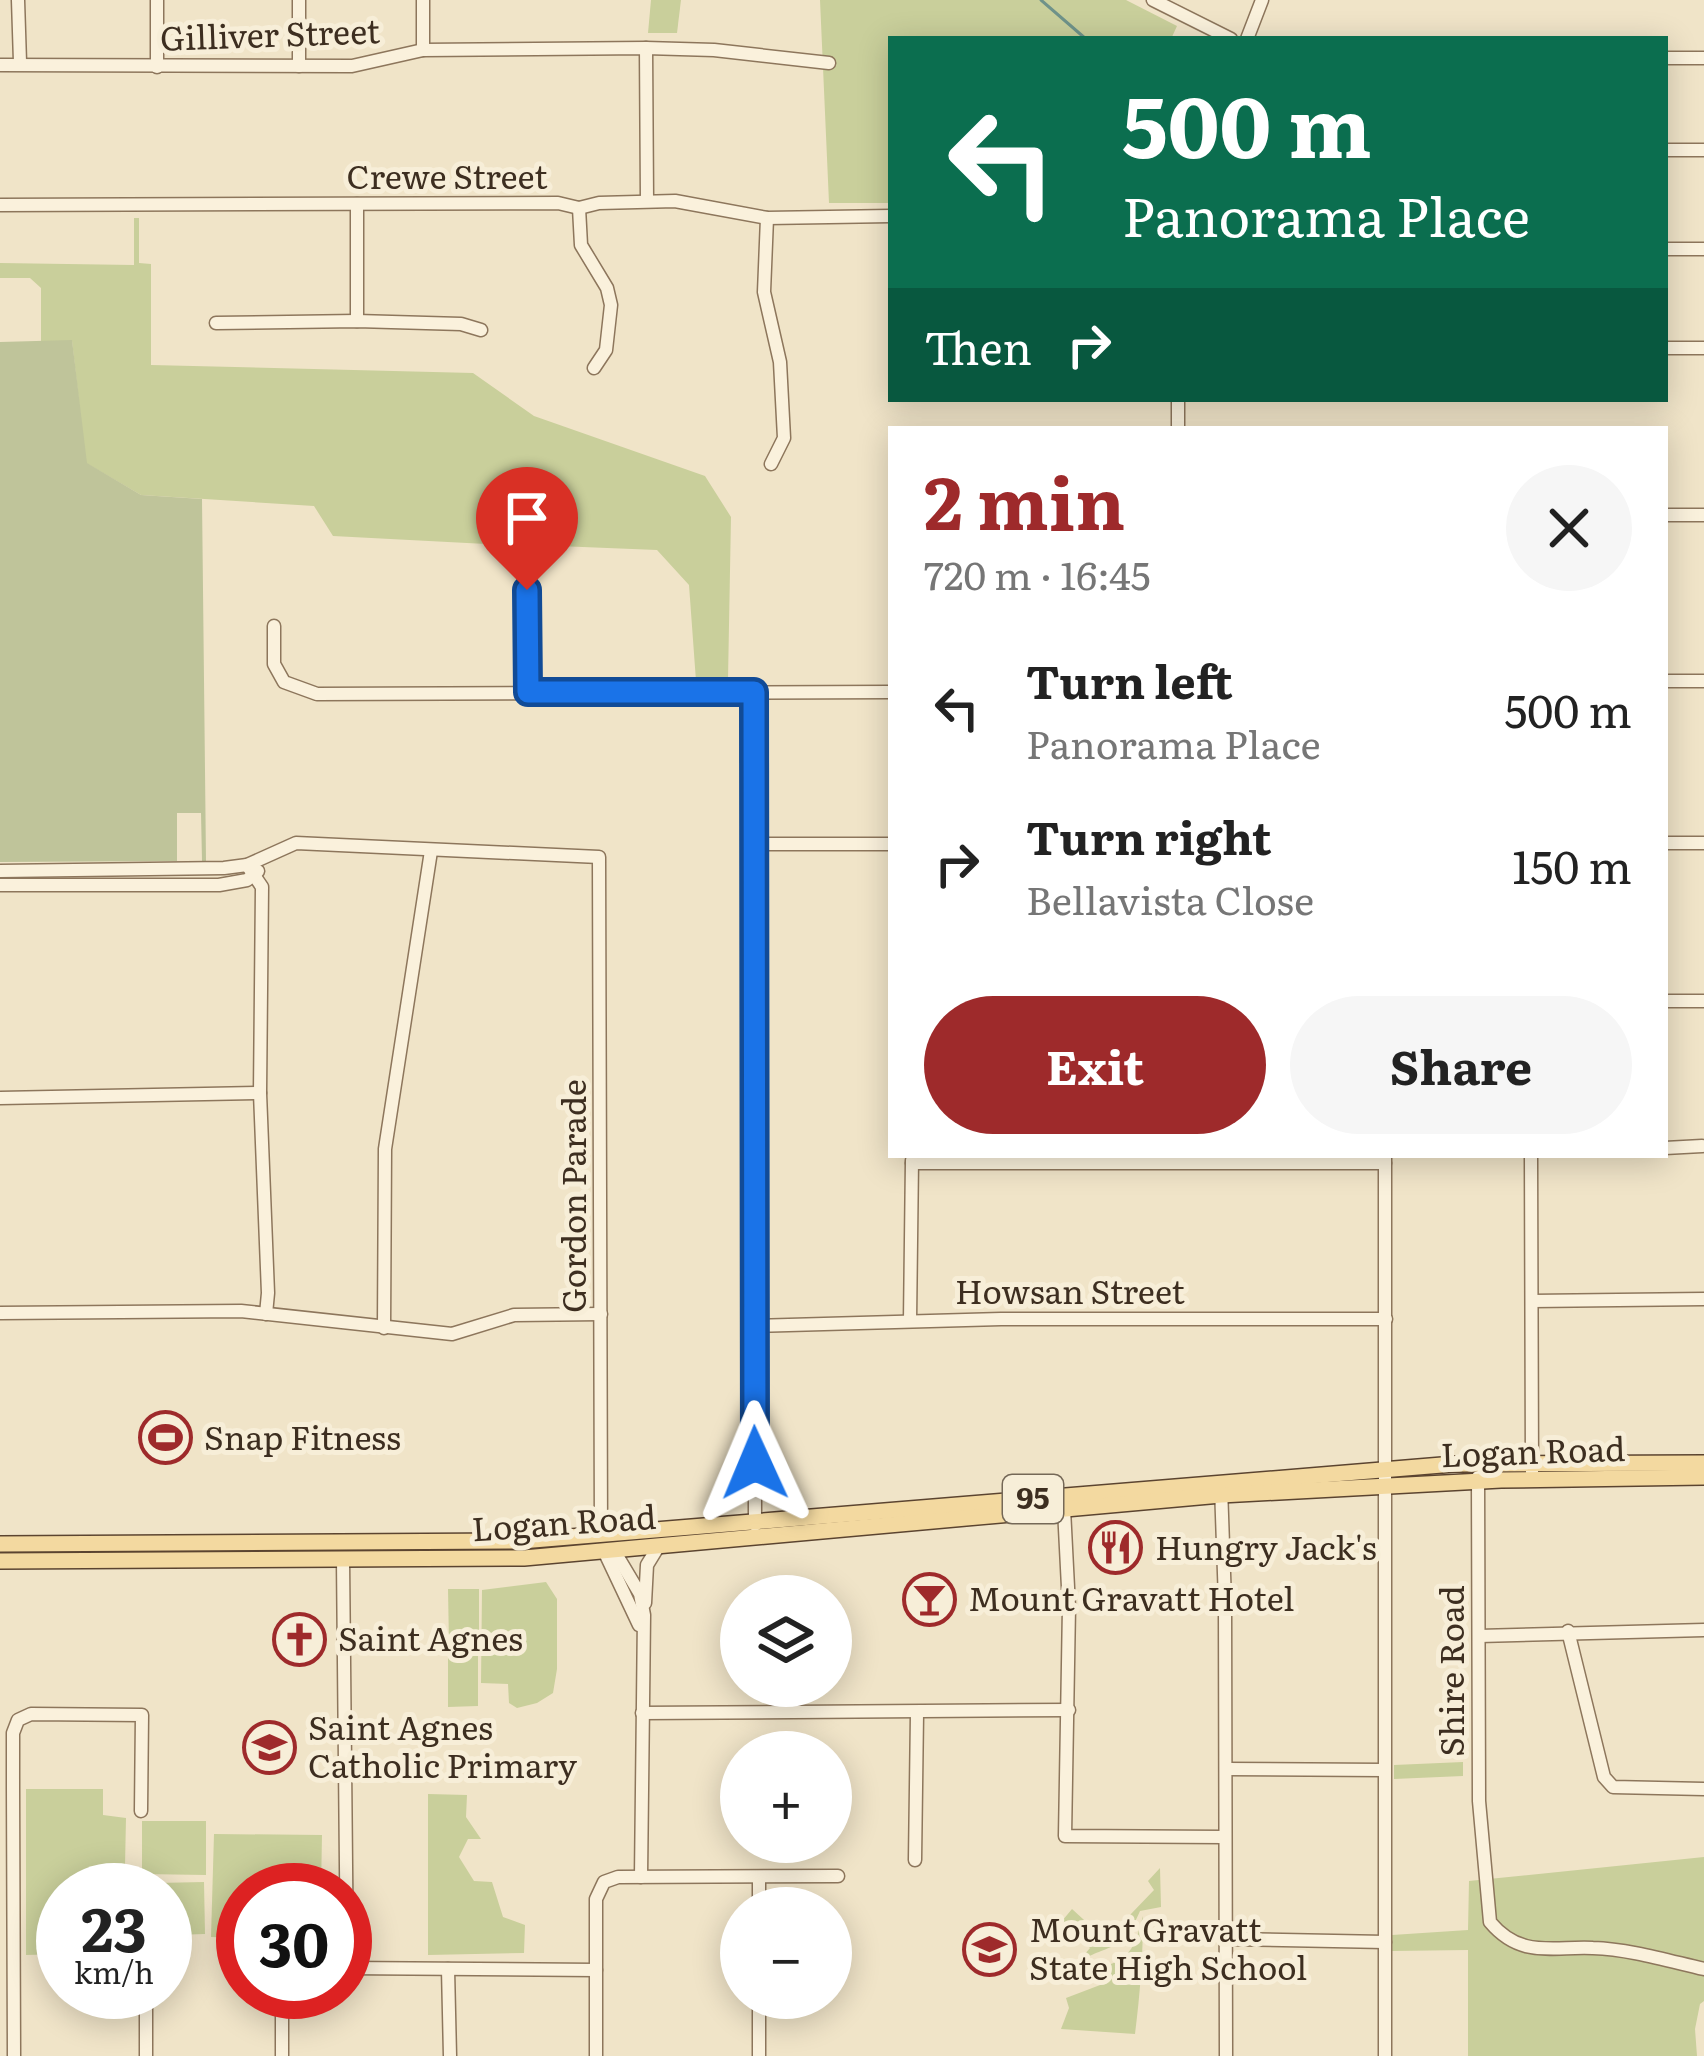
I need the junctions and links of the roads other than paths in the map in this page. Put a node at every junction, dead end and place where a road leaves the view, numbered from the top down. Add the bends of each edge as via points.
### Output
1 (18, 0) edge
2 (158, 0) edge
3 (299, 0) edge
4 (423, 0) edge
5 (1153, 0) edge
6 (1262, 0) edge
7 (1225, 36) edge
8 (1247, 36) edge
9 (646, 48) junction
10 (423, 50) junction
11 (1668, 58) edge
12 (1704, 58) edge
13 (20, 62) junction
14 (830, 63) dead end
15 (0, 65) edge
16 (157, 67) junction
17 (299, 67) junction
18 (1668, 150) edge
19 (1704, 150) edge
20 (647, 201) junction
21 (357, 204) junction
22 (0, 205) edge
23 (579, 208) junction
24 (888, 217) edge
25 (767, 218) junction
26 (1704, 249) edge
27 (1668, 250) edge
28 (356, 321) junction
29 (216, 323) dead end
30 (481, 329) dead end
31 (1668, 348) edge
32 (1704, 348) edge
33 (594, 368) dead end
34 (771, 464) dead end
35 (1668, 515) edge
36 (1704, 515) edge
37 (527, 590) dead end
38 (274, 626) dead end
39 (1668, 681) edge
40 (1704, 681) edge
41 (528, 692) junction
42 (754, 692) junction
43 (888, 692) edge
44 (1668, 843) edge
45 (1704, 843) edge
46 (754, 844) junction
47 (888, 844) edge
48 (431, 851) junction
49 (251, 869) junction
50 (0, 871) edge
51 (0, 885) edge
52 (1668, 1001) edge
53 (1704, 1001) edge
54 (260, 1094) junction
55 (0, 1098) edge
56 (1702, 1146) edge
57 (1668, 1148) edge
58 (1531, 1158) edge
59 (912, 1159) edge
60 (1385, 1159) edge
61 (1704, 1299) edge
62 (1532, 1301) junction
63 (0, 1313) edge
64 (266, 1314) junction
65 (601, 1314) junction
66 (1386, 1318) junction
67 (910, 1321) junction
68 (754, 1326) junction
69 (384, 1328) junction
70 (1478, 1463) junction
71 (1704, 1463) edge
72 (1385, 1470) junction
73 (1532, 1471) junction
74 (1704, 1477) edge
75 (1478, 1481) junction
76 (1384, 1488) junction
77 (1221, 1489) junction
78 (1064, 1509) junction
79 (755, 1530) junction
80 (0, 1544) edge
81 (607, 1547) junction
82 (658, 1547) junction
83 (343, 1560) junction
84 (0, 1561) edge
85 (644, 1615) junction
86 (1704, 1630) edge
87 (1568, 1631) junction
88 (1479, 1636) junction
89 (641, 1638) junction
90 (1069, 1710) junction
91 (642, 1713) junction
92 (917, 1714) junction
93 (1226, 1769) junction
94 (1384, 1770) junction
95 (1704, 1789) edge
96 (141, 1811) dead end
97 (1224, 1837) junction
98 (915, 1860) dead end
99 (345, 1863) edge
100 (838, 1876) dead end
101 (640, 1877) junction
102 (759, 1878) junction
103 (759, 1887) edge
104 (1226, 1939) junction
105 (1385, 1942) junction
106 (372, 1968) edge
107 (448, 1969) junction
108 (596, 1970) junction
109 (1704, 1970) edge
110 (146, 2019) edge
111 (282, 2019) edge
112 (759, 2019) edge
113 (14, 2056) edge
114 (146, 2056) edge
115 (282, 2056) edge
116 (449, 2056) edge
117 (596, 2056) edge
118 (760, 2056) edge
119 (1226, 2056) edge
120 (1385, 2056) edge

1 - 13 street
2 - 16 street
3 - 17 street
4 - 10 street
5 - 7 street
6 - 8 street
9 - 10 street, Gilliver Street
9 - 14 street, Gilliver Street
9 - 20 street
10 - 17 street, Gilliver Street via 352,66
11 - 12 street
13 - 15 street, Gilliver Street
13 - 16 street, Gilliver Street
16 - 17 street, Gilliver Street
18 - 19 street
20 - 23 street, Crewe Street
20 - 25 street, Crewe Street
21 - 22 street, Crewe Street
21 - 23 street, Crewe Street
21 - 28 street
23 - 33 street via 581,245 611,305 606,350
24 - 25 street, Crewe Street
25 - 34 street via 764,292 780,362 784,438
26 - 27 street
28 - 29 street
28 - 30 street
31 - 32 street
35 - 36 street
37 - 41 street
38 - 41 street via 274,664 301,691
39 - 40 street
41 - 42 street
42 - 43 street
42 - 46 street
44 - 45 street
46 - 47 street
46 - 68 street
48 - 49 street via 296,843
48 - 65 street, Gordon Parade via 599,857
48 - 69 street via 385,1149
49 - 50 street
49 - 51 street via 247,880 219,885
49 - 54 street via 263,908
52 - 53 street
54 - 55 street
54 - 64 street
56 - 57 street
58 - 62 street
59 - 60 street
59 - 67 street
60 - 66 street
61 - 62 street
62 - 73 street
63 - 64 street
64 - 69 street
65 - 69 street via 514,1315 452,1334
65 - 81 street, Gordon Parade
66 - 67 street, Howsan Street
66 - 72 street
67 - 68 street, Howsan Street
68 - 79 street
70 - 72 main road, Logan Road / 95
70 - 73 main road, Logan Road / 95
70 - 75 street, Shire Road
71 - 73 main road, Logan Road / 95
72 - 76 street
72 - 77 main road, Logan Road / 95
73 - 74 main road, Logan Road / 95
73 - 75 main road, Logan Road / 95
75 - 76 main road, Logan Road / 95
75 - 88 street, Shire Road
76 - 77 main road, Logan Road / 95
76 - 94 street
77 - 78 main road, Logan Road / 95
77 - 79 main road, Logan Road / 95
77 - 93 street
78 - 79 main road, Logan Road / 95
78 - 90 street
79 - 81 main road, Logan Road / 95
79 - 82 main road, Logan Road / 95
80 - 81 main road, Logan Road / 95
81 - 82 main road, Logan Road / 95
81 - 83 main road, Logan Road / 95 via 505,1559
81 - 85 street via 640,1594
81 - 89 street
82 - 85 street via 646,1570
83 - 84 main road, Logan Road / 95
83 - 99 street
85 - 89 street
86 - 87 street
87 - 88 street
87 - 95 street via 1604,1777 1613,1787
88 - 109 street, Shire Road via 1479,1801 1490,1922 1512,1941 1548,1951 1594,1948
89 - 91 street
90 - 92 street
90 - 97 street via 1065,1836
91 - 92 street
91 - 101 street
92 - 98 street
93 - 94 street
93 - 97 street
94 - 105 street
96 - 113 street via 142,1714 18,1720
97 - 104 street
100 - 102 street
101 - 102 street
101 - 108 street via 602,1884
102 - 103 street
104 - 105 street
104 - 119 street
105 - 120 street
106 - 107 street
107 - 108 street
107 - 116 street
108 - 117 street
110 - 114 street
111 - 115 street
112 - 118 street

